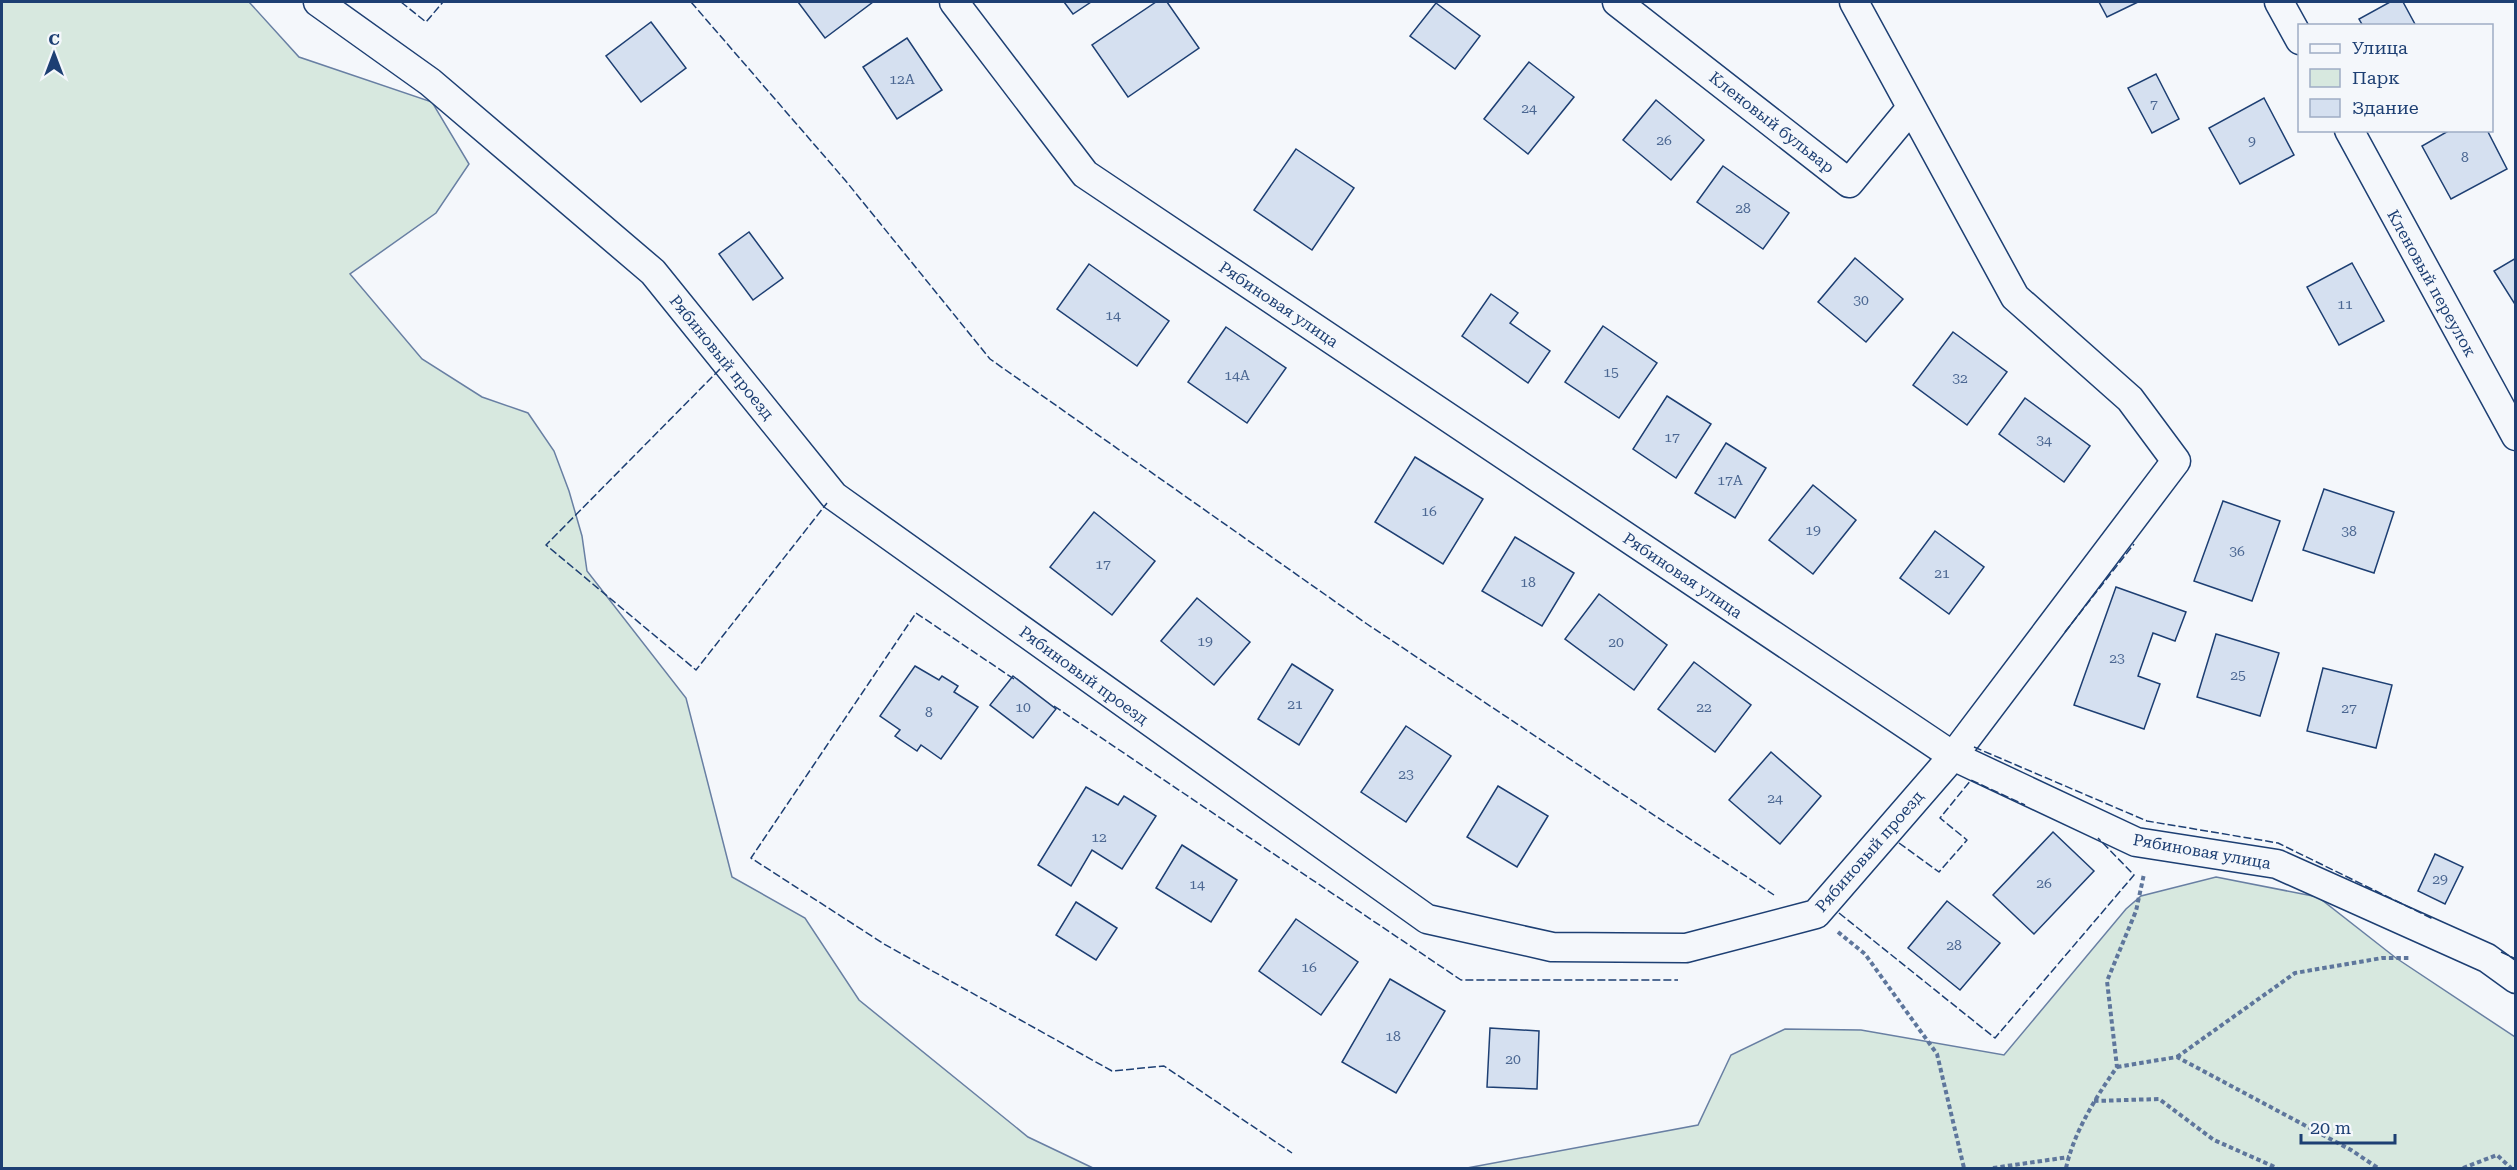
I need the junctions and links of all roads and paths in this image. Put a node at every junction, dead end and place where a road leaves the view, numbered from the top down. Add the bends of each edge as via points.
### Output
1 (318, 2) edge
2 (954, 2) edge
3 (1617, 2) edge
4 (1854, 2) edge
5 (2279, 2) edge
6 (2298, 36) edge
7 (1911, 108) junction
8 (2350, 132) edge
9 (2516, 436) edge
10 (1953, 756) junction
11 (2141, 896) dead end
12 (1816, 914) junction
13 (2417, 958) dead end
14 (2516, 979) edge
15 (2177, 1057) junction
16 (2117, 1067) junction
17 (2094, 1101) junction
18 (2069, 1157) junction
19 (1964, 1168) edge
20 (1993, 1168) edge
21 (2066, 1168) edge
22 (2277, 1168) edge
23 (2378, 1168) edge
24 (2463, 1168) edge
25 (2511, 1168) edge

1 - 12 street, Рябиновый проезд via 430,82 653,272 834,496 1427,920 1552,947 1686,948
2 - 10 street, Рябиновая улица via 1085,174
3 - 7 street, Кленовый бульвар via 1850,183
4 - 7 street
5 - 6 street
7 - 10 street, Рябиновый проезд via 2015,297 2130,399 2176,461
8 - 9 street, Кленовый переулок
10 - 12 street, Рябиновый проезд
10 - 14 street, Рябиновая улица via 2136,842 2277,864 2487,958
11 - 16 path via 2107,981
12 - 19 path via 1865,954 1937,1054
13 - 15 path via 2382,958 2295,973
15 - 16 path
15 - 23 path
16 - 17 path
17 - 18 path
17 - 22 path via 2159,1099 2214,1140
18 - 20 path
18 - 21 path
24 - 25 path via 2497,1155

